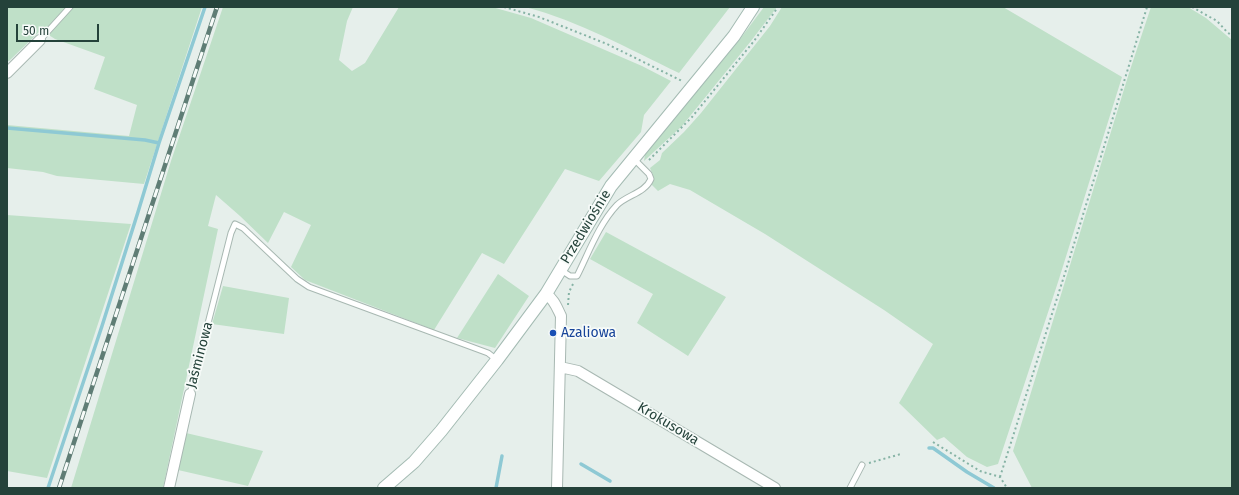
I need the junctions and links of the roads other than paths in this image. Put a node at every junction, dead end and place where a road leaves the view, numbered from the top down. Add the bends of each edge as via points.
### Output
1 (70, 7) edge
2 (753, 7) edge
3 (40, 40) joint
4 (7, 73) edge
5 (633, 157) junction
6 (561, 270) junction
7 (546, 294) junction
8 (497, 360) junction
9 (560, 367) junction
10 (190, 394) joint
11 (862, 465) road end
12 (169, 488) edge
13 (384, 488) edge
14 (557, 488) edge
15 (775, 488) edge
16 (850, 488) edge

1 - 3 lane
2 - 5 street, Przedwiośnie via 734,36
3 - 4 street
5 - 6 street, Przedwiośnie via 611,186
5 - 6 lane via 649,174 649,184 616,206 577,276 570,276
6 - 7 street, Przedwiośnie
7 - 8 street
7 - 9 street via 550,296 561,316
8 - 10 lane, Jaśminowa via 488,353 309,287 297,279 243,228 235,224
8 - 13 street via 414,462
9 - 14 street
9 - 15 street, Krokusowa via 578,371
10 - 12 street, Jaśminowa
11 - 16 lane

